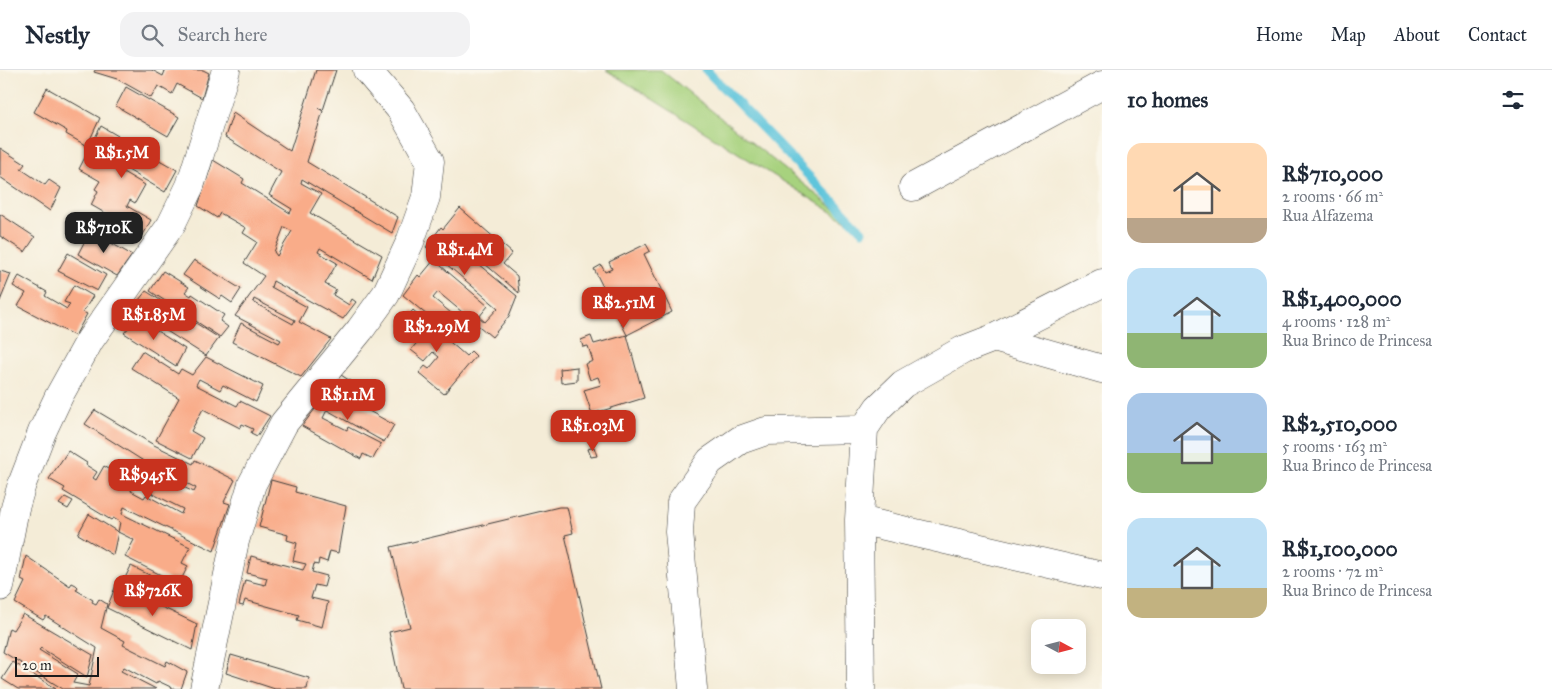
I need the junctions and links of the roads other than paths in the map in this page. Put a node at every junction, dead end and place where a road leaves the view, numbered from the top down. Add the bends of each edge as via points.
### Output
1 (226, 70) edge
2 (366, 70) edge
3 (1102, 85) edge
4 (913, 187) dead end
5 (1102, 283) edge
6 (994, 338) junction
7 (1102, 369) edge
8 (864, 429) junction
9 (859, 520) junction
10 (1102, 576) edge
11 (0, 587) edge
12 (204, 689) edge
13 (694, 689) edge
14 (861, 689) edge

1 - 11 street via 190,186 171,225 90,340 42,432 22,484
2 - 12 street via 402,110 430,161 426,197 386,294 284,423 252,484 235,541
3 - 4 street
5 - 6 street
6 - 7 street
6 - 8 street via 963,350 903,384 878,408
8 - 9 street
8 - 13 street via 766,431 740,440 710,461 681,502 679,532
9 - 10 street
9 - 14 street

